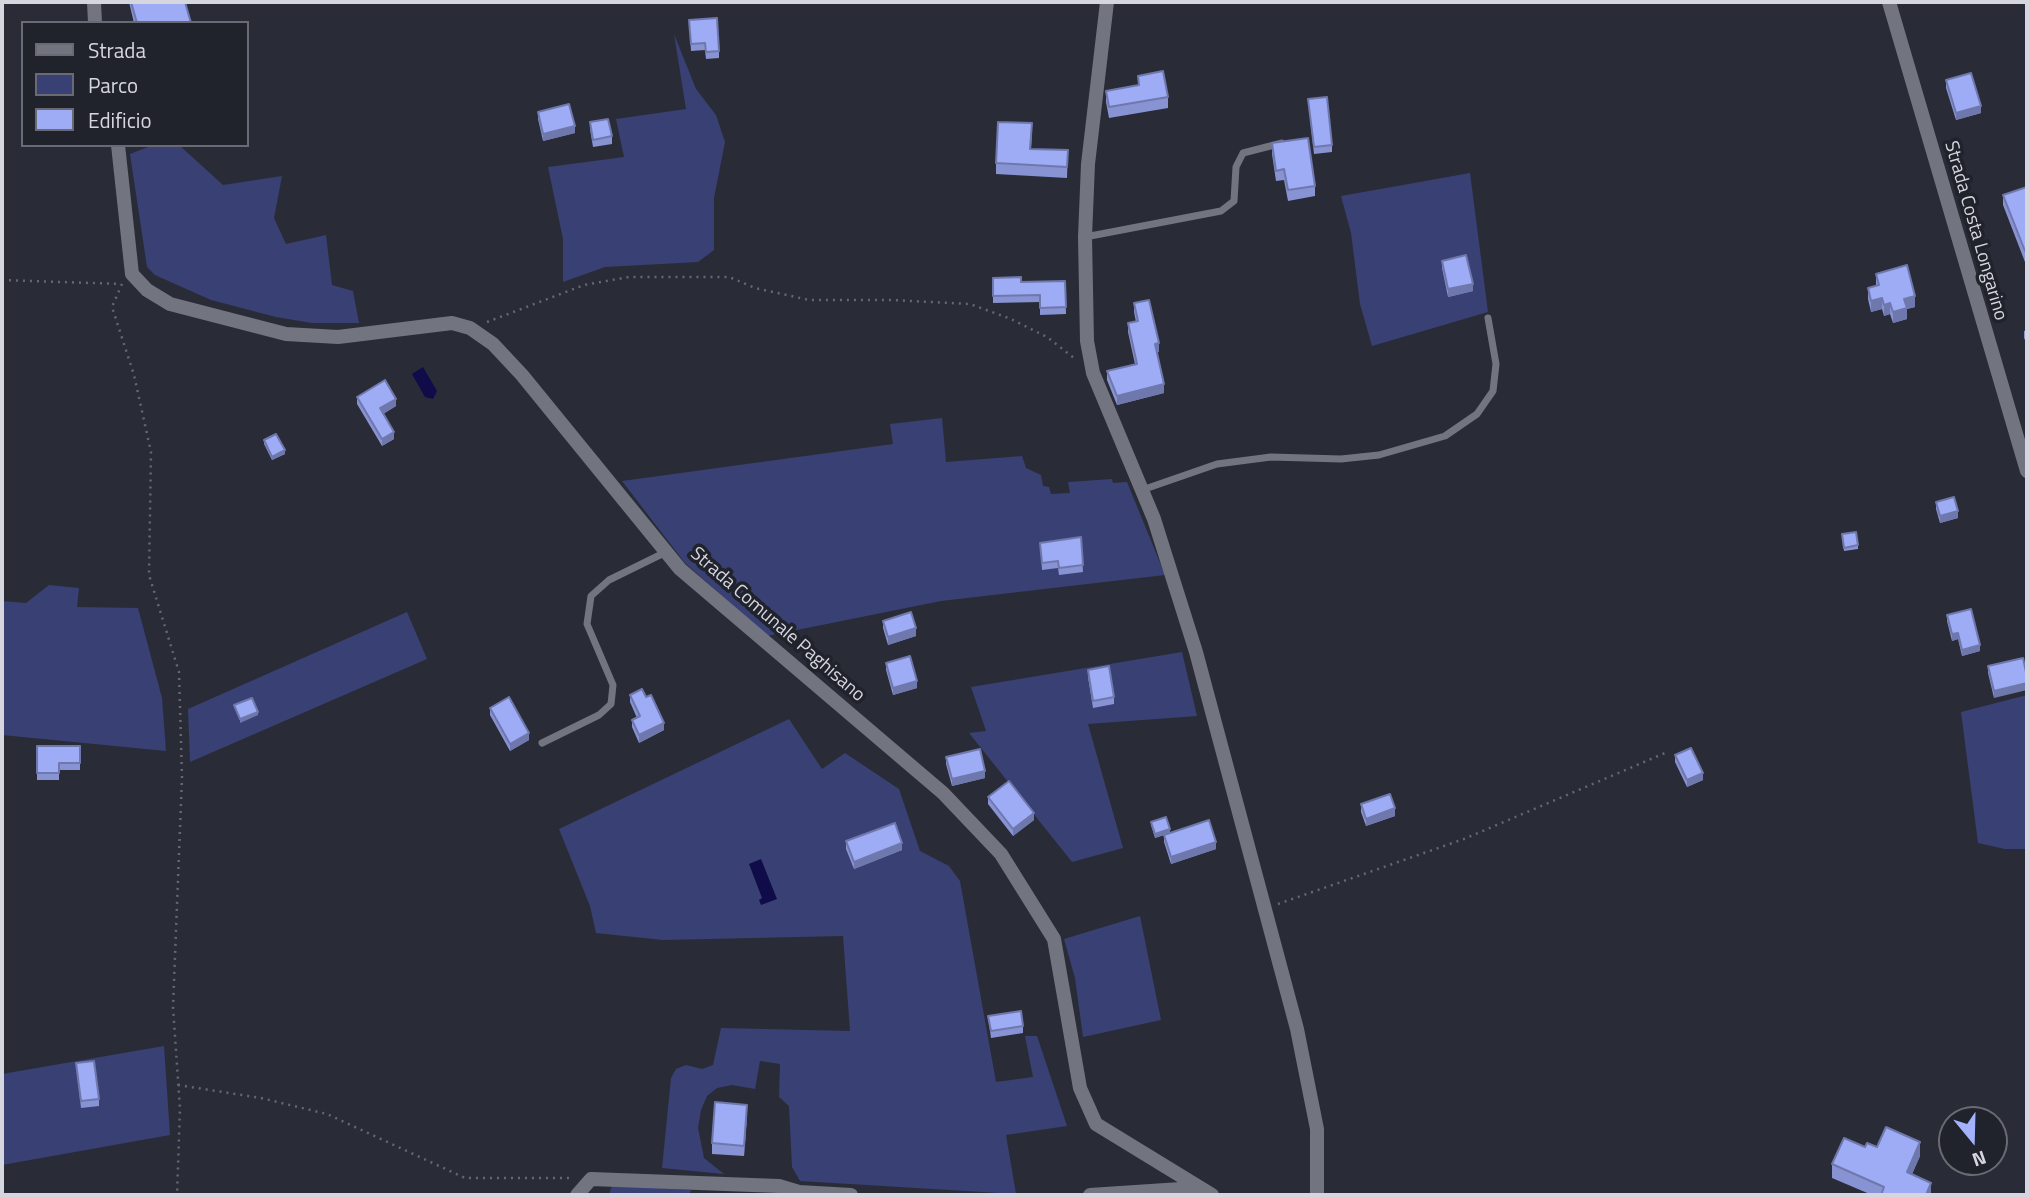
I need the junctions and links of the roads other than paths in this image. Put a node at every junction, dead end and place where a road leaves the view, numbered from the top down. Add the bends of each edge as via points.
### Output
1 (94, 2) edge
2 (1107, 2) edge
3 (1889, 2) edge
4 (95, 21) edge
5 (1295, 141) edge
6 (118, 147) edge
7 (1085, 237) junction
8 (1488, 318) dead end
9 (2027, 471) edge
10 (1142, 491) junction
11 (666, 552) junction
12 (542, 743) dead end
13 (1198, 1188) junction
14 (577, 1195) edge
15 (851, 1195) edge
16 (1090, 1195) edge
17 (1212, 1195) edge
18 (1317, 1195) edge

1 - 4 street
2 - 7 street via 1088,164
3 - 9 street, Strada Costa Longarino
5 - 7 lane via 1243,153 1236,167 1234,201 1221,211
6 - 11 street, Strada Comunale Paghisano via 127,279 170,304 286,334 338,337 452,323 470,328 493,344 522,375
7 - 10 street via 1087,341 1093,373
8 - 10 lane via 1496,364 1493,391 1477,414 1445,436 1379,454 1272,457 1217,464
10 - 18 street via 1196,652 1297,1029 1317,1129
11 - 12 lane via 609,580 591,596 587,624 612,685 611,704 599,715
11 - 13 street, Strada Comunale Paghisano via 680,569 943,793 1001,853 1054,939 1080,1088 1096,1124
13 - 16 street
13 - 17 street, Strada Comunale Paghisano
14 - 15 street via 591,1179 779,1186

